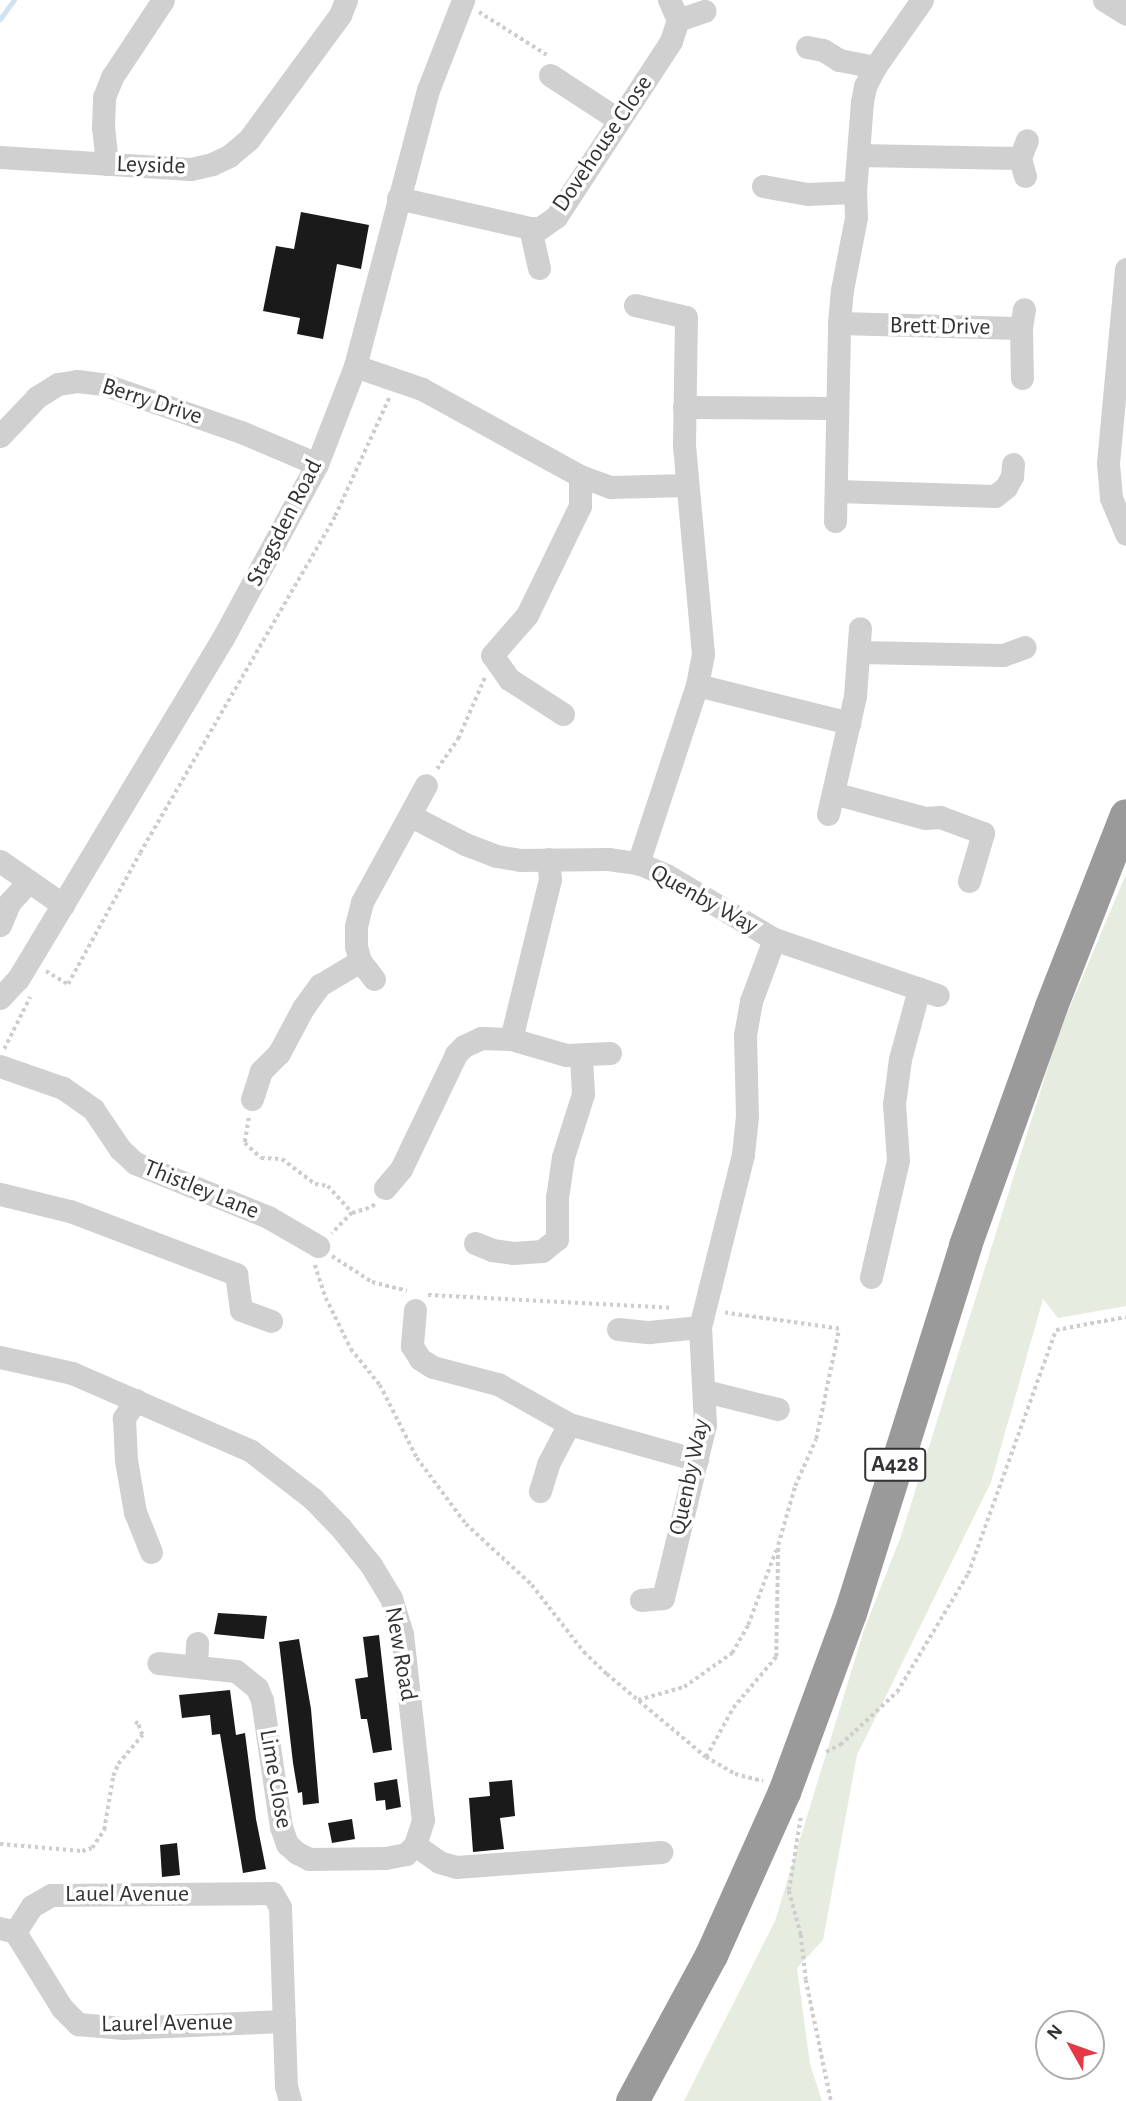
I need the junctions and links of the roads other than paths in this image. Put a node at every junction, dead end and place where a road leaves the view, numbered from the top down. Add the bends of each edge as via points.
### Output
1 (163, 0) edge
2 (346, 0) edge
3 (922, 0) edge
4 (1104, 0) edge
5 (463, 1) edge
6 (674, 10) edge
7 (704, 12) dead end
8 (1126, 14) edge
9 (807, 47) dead end
10 (875, 67) junction
11 (550, 75) road end
12 (620, 120) junction
13 (858, 155) junction
14 (0, 157) edge
15 (1024, 158) dead end
16 (107, 164) junction
17 (762, 186) dead end
18 (855, 192) junction
19 (398, 198) junction
20 (530, 228) junction
21 (538, 268) dead end
22 (1126, 269) edge
23 (635, 305) dead end
24 (839, 323) junction
25 (355, 366) junction
26 (1022, 378) dead end
27 (684, 407) junction
28 (835, 408) junction
29 (0, 435) edge
30 (317, 464) junction
31 (1013, 464) dead end
32 (580, 476) junction
33 (687, 485) junction
34 (837, 491) junction
35 (835, 521) dead end
36 (1126, 534) edge
37 (860, 628) dead end
38 (1028, 647) dead end
39 (860, 652) junction
40 (697, 685) junction
41 (563, 714) dead end
42 (849, 723) junction
43 (426, 785) road end
44 (1126, 815) edge
45 (411, 816) junction
46 (548, 859) junction
47 (0, 860) edge
48 (638, 863) junction
49 (29, 881) junction
50 (969, 881) dead end
51 (63, 905) junction
52 (0, 925) edge
53 (774, 939) junction
54 (0, 998) edge
55 (510, 1039) junction
56 (610, 1053) dead end
57 (581, 1057) junction
58 (1, 1061) edge
59 (252, 1099) road end
60 (385, 1188) dead end
61 (0, 1194) edge
62 (475, 1243) dead end
63 (318, 1246) road end
64 (871, 1277) dead end
65 (417, 1302) road end
66 (702, 1318) junction
67 (271, 1321) dead end
68 (618, 1329) dead end
69 (0, 1357) edge
70 (705, 1391) junction
71 (136, 1400) junction
72 (778, 1409) dead end
73 (569, 1424) junction
74 (697, 1460) junction
75 (540, 1491) dead end
76 (151, 1552) dead end
77 (641, 1600) dead end
78 (158, 1663) dead end
79 (415, 1844) junction
80 (661, 1852) dead end
81 (8, 1930) edge
82 (285, 2021) junction
83 (290, 2101) edge
84 (632, 2101) edge

1 - 16 street via 112,77 104,97
2 - 16 street, Leyside via 340,15 249,139 229,156 191,169
3 - 10 street
4 - 8 street
5 - 19 street, Stagsden Road via 428,90
6 - 7 street
6 - 12 street, Dovehouse Close via 671,41
9 - 10 street
10 - 13 street via 865,86
11 - 12 street
12 - 20 street, Dovehouse Close via 556,217 540,228
13 - 15 street
13 - 18 street
14 - 16 street, Leyside
17 - 18 street via 807,194
18 - 24 street via 856,217
19 - 20 street, Dovehouse Close
19 - 25 street, Stagsden Road
20 - 21 street
22 - 36 street via 1108,463 1111,498
23 - 27 street, Quenby Way via 686,317
24 - 26 street, Brett Drive via 1023,318
24 - 28 street
25 - 30 street, Stagsden Road
25 - 32 street via 462,409
27 - 28 street
27 - 33 street, Quenby Way
28 - 34 street
29 - 30 street, Berry Drive via 37,397 58,384 77,381 103,384
30 - 51 street, Stagsden Road via 260,573
31 - 34 street via 1006,487 995,496
32 - 33 street via 611,487
32 - 41 street via 580,506 527,615 492,655 509,679
33 - 40 street, Quenby Way via 702,624
34 - 35 street
37 - 39 street
38 - 39 street via 1003,655
39 - 42 street
40 - 42 street
40 - 48 street, Quenby Way
42 - 50 street via 831,804 940,817 983,833
43 - 45 street
44 - 84 highway, A428 via 965,1245 850,1613 789,1780 711,1955
45 - 46 street via 496,856
45 - 59 street via 362,902 356,926 367,970 320,985 279,1053 254,1065
46 - 48 street
46 - 55 street via 550,879
47 - 49 street
48 - 53 street, Quenby Way
49 - 51 street
49 - 52 street via 10,902
51 - 54 street, Stagsden Road via 18,979
53 - 64 street via 929,992 900,1059 894,1104 898,1160
53 - 66 street, Quenby Way via 751,1001 745,1035 743,1154
55 - 57 street
55 - 60 street via 481,1038 456,1054 401,1169
56 - 57 street
57 - 62 street via 583,1094 559,1178 557,1238 542,1251 513,1253
58 - 63 street, Thistley Lane via 63,1088 93,1109 135,1163 268,1217
61 - 67 street via 70,1211 236,1274 241,1310
65 - 73 street via 412,1346 420,1359 433,1367 498,1384
66 - 68 street via 649,1332
66 - 70 street, Quenby Way
69 - 71 street, New Road via 72,1373
70 - 72 street
70 - 74 street, Quenby Way via 705,1425
71 - 76 street via 124,1418 126,1460 135,1512
71 - 79 street, New Road via 262,1458 313,1499 371,1565 391,1598 402,1633 423,1820
73 - 74 street
73 - 75 street
74 - 77 street, Quenby Way via 663,1598
78 - 79 street, Lime Close via 196,1654 236,1671 257,1688 281,1827 287,1844 297,1853 309,1859 385,1858 406,1854
79 - 80 street via 439,1862 456,1867
81 - 82 street, Laurel Avenue via 78,2024 123,2028
81 - 82 street, Lauel Avenue via 51,1895 272,1893 280,1907
82 - 83 street

